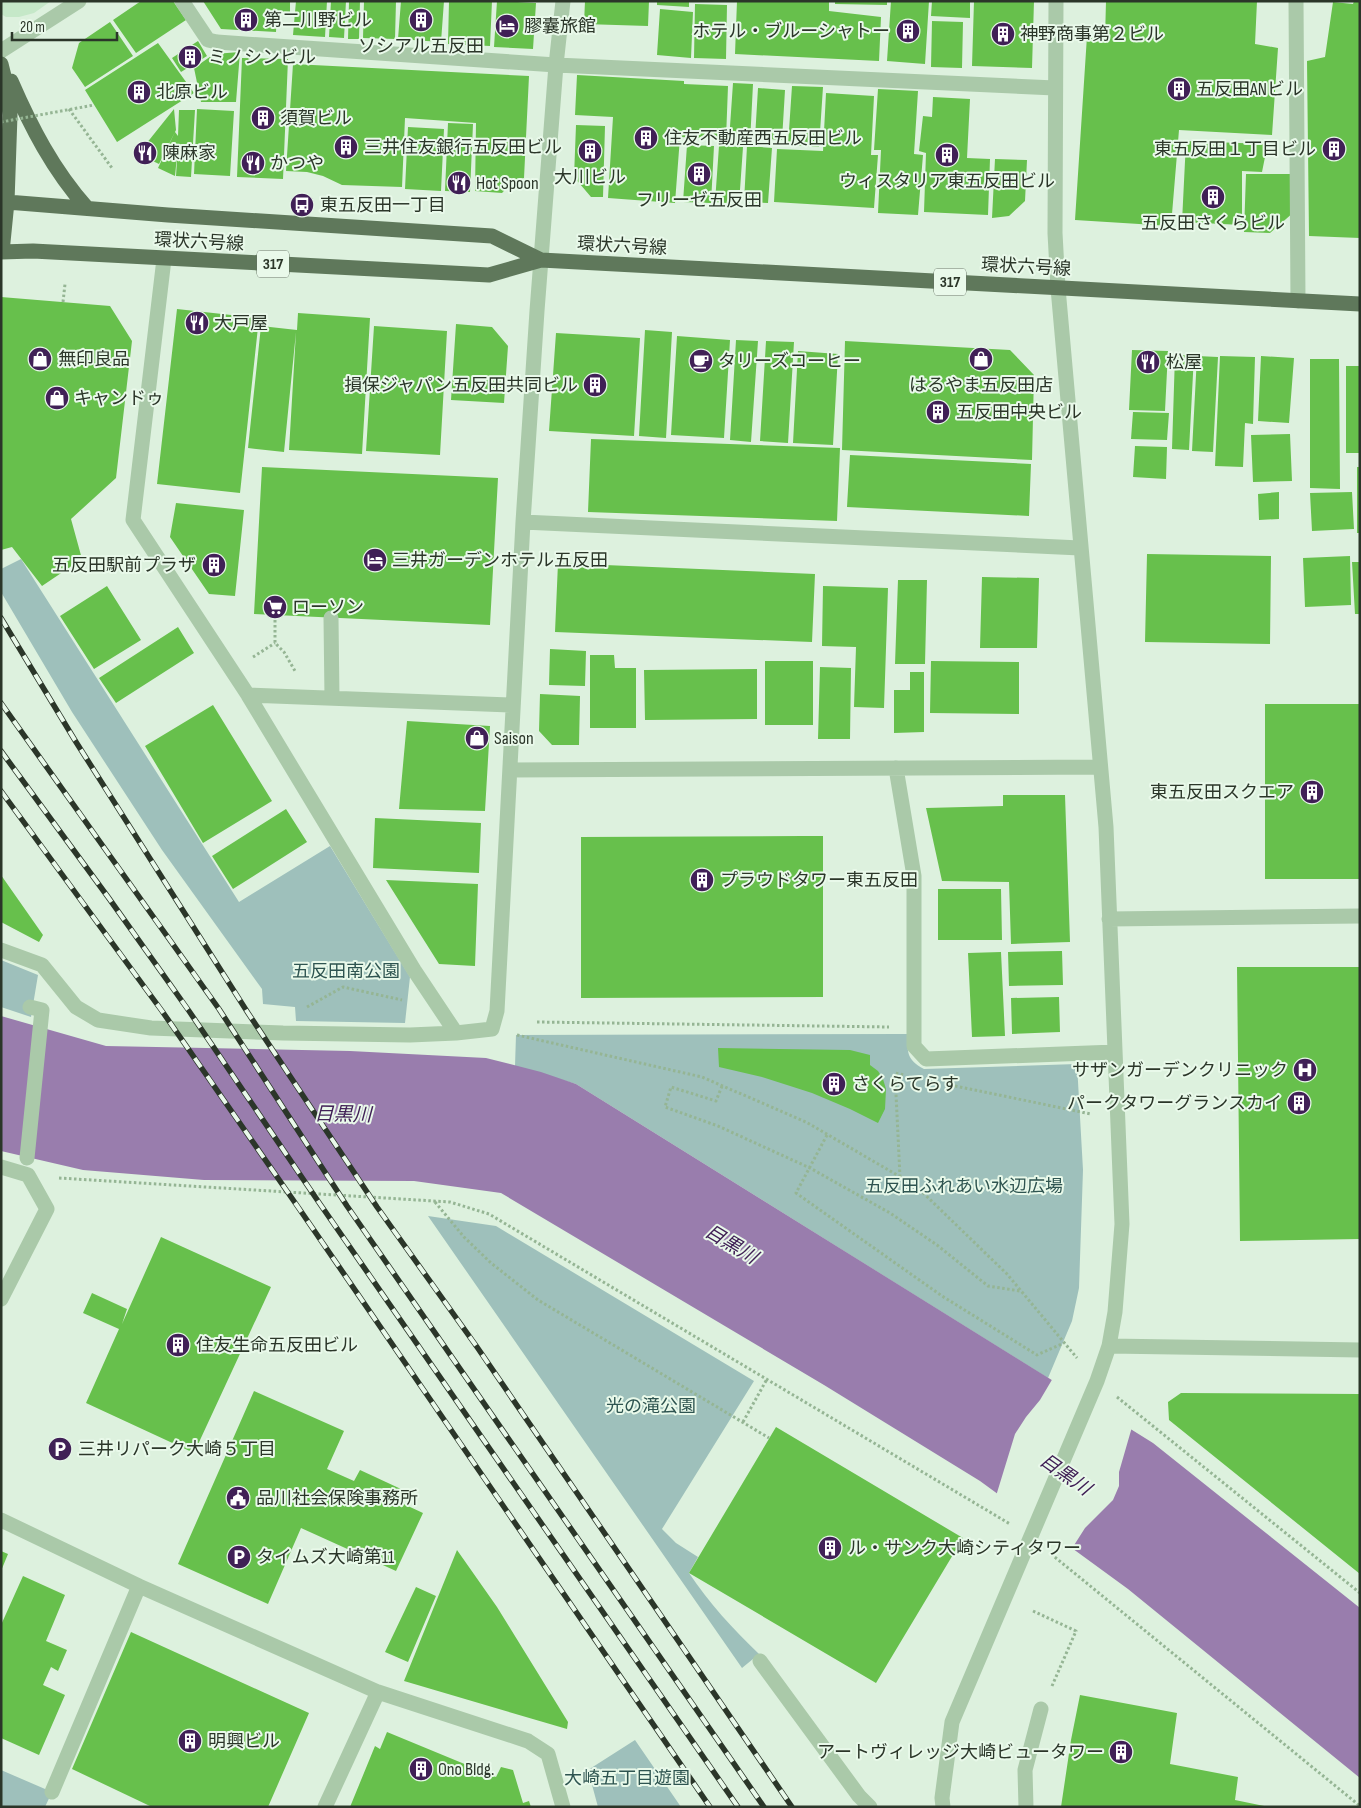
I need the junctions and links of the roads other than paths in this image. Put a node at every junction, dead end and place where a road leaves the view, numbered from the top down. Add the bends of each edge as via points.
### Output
1 (79, 1) edge
2 (182, 1) edge
3 (563, 1) edge
4 (1056, 1) edge
5 (1296, 1) edge
6 (1, 51) edge
7 (1, 59) edge
8 (1, 64) edge
9 (556, 64) junction
10 (1055, 88) junction
11 (9, 154) junction
12 (1, 167) edge
13 (4, 202) edge
14 (86, 208) junction
15 (1, 252) edge
16 (164, 259) junction
17 (541, 260) junction
18 (1058, 288) junction
19 (1298, 301) junction
20 (1360, 304) edge
21 (523, 522) junction
22 (1080, 548) junction
23 (331, 618) dead end
24 (248, 695) junction
25 (332, 698) junction
26 (513, 705) junction
27 (1099, 767) junction
28 (896, 768) junction
29 (510, 770) junction
30 (1360, 916) edge
31 (1109, 918) junction
32 (1, 950) edge
33 (30, 1007) dead end
34 (456, 1033) junction
35 (1115, 1052) junction
36 (27, 1158) dead end
37 (1, 1167) edge
38 (1, 1299) edge
39 (1109, 1346) junction
40 (1360, 1350) edge
41 (1, 1520) edge
42 (139, 1586) junction
43 (760, 1661) dead end
44 (378, 1692) junction
45 (1041, 1709) road end
46 (52, 1792) dead end
47 (325, 1807) edge
48 (564, 1807) edge
49 (870, 1807) edge
50 (943, 1807) edge
51 (1026, 1807) edge

1 - 6 street
2 - 9 street via 208,40 217,42
3 - 9 street
4 - 10 street
5 - 19 street
7 - 14 main road via 51,161
8 - 11 main road, 環状六号線 / 317 via 10,115
9 - 10 street
9 - 17 street
10 - 18 street
11 - 12 main road
11 - 13 main road, 環状六号線 / 317
13 - 14 main road, 環状六号線 / 317
13 - 15 main road, 環状六号線 / 317
14 - 17 main road, 環状六号線 / 317 via 492,236
15 - 16 main road, 環状六号線 / 317
16 - 17 main road, 環状六号線 / 317 via 489,275
16 - 24 street via 133,520
17 - 18 main road, 環状六号線 / 317
17 - 21 street
18 - 19 main road, 環状六号線 / 317
18 - 22 street
19 - 20 main road, 環状六号線 / 317
21 - 22 street
21 - 26 street
22 - 27 street
23 - 25 street
24 - 25 street
24 - 34 street via 414,970
25 - 26 street
26 - 29 street
27 - 28 street
27 - 31 street via 1106,828
28 - 29 street
28 - 35 street via 914,876 914,1046 926,1059
29 - 34 street via 497,1012 492,1029
30 - 31 street
31 - 35 street
32 - 34 street via 42,965 76,1007 98,1020 150,1028 410,1035
33 - 36 street via 42,1010
35 - 39 street via 1122,1224
37 - 38 street via 28,1175 47,1209
39 - 40 street
39 - 50 street via 952,1722
41 - 42 street
42 - 44 street
42 - 46 street
43 - 49 street
44 - 47 street
44 - 48 street via 528,1741 548,1754
45 - 51 street via 1025,1770

